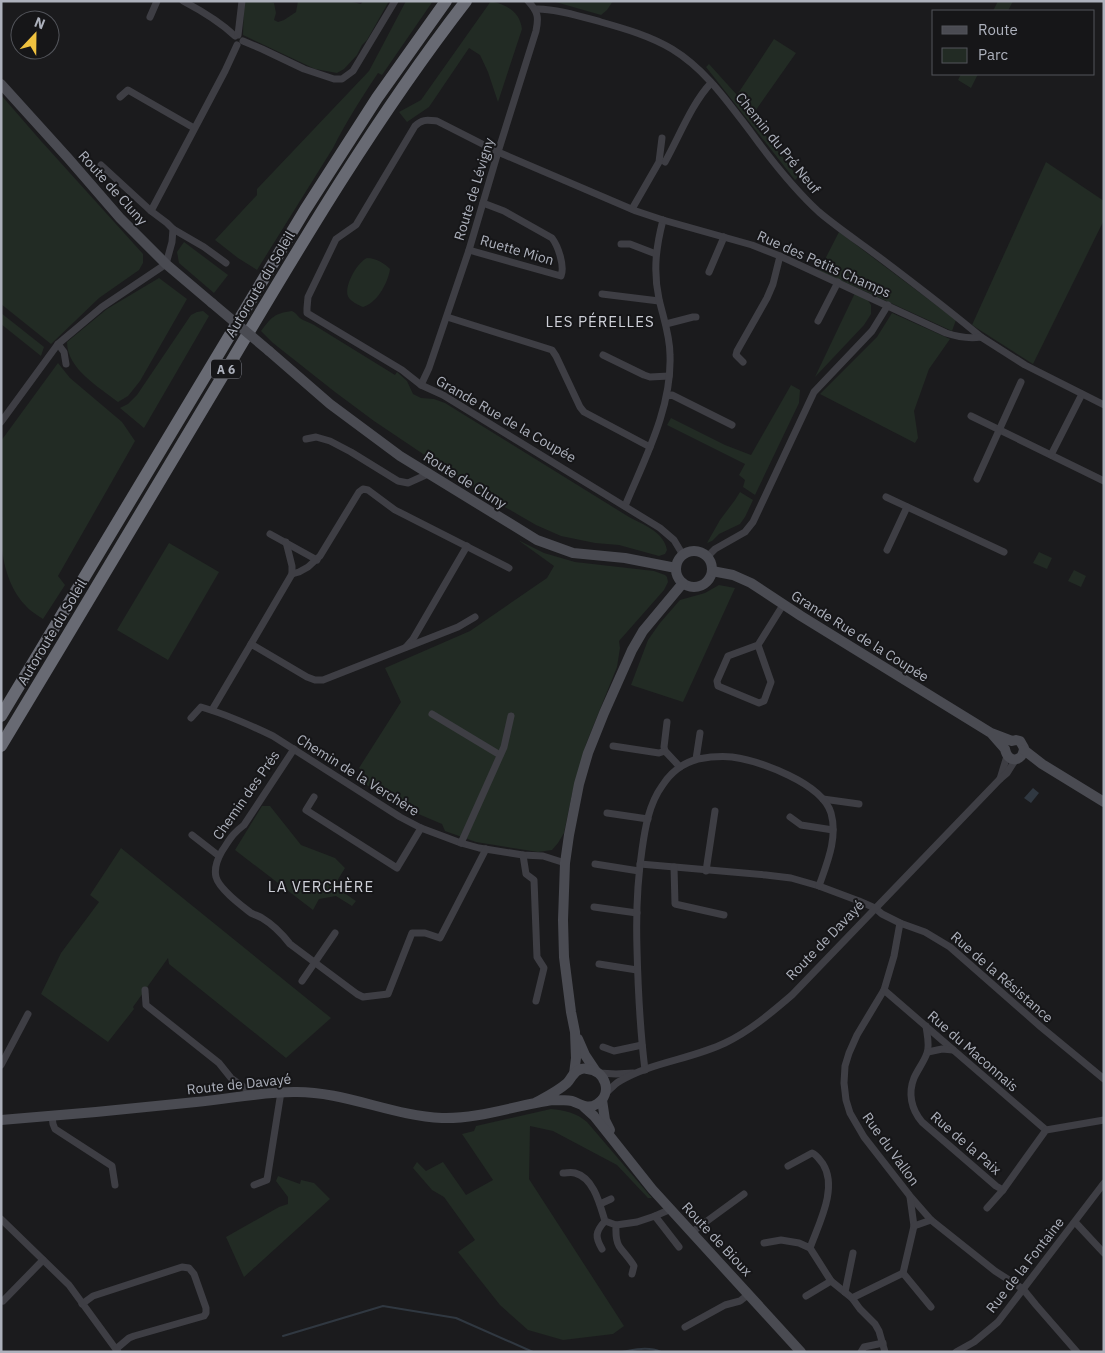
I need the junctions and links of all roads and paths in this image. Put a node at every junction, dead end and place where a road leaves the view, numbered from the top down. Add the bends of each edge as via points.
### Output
1 (157, 1) edge
2 (183, 1) edge
3 (242, 1) edge
4 (395, 1) edge
5 (446, 1) edge
6 (466, 1) edge
7 (528, 1) edge
8 (535, 9) junction
9 (150, 17) dead end
10 (238, 39) junction
11 (711, 82) junction
12 (1, 84) edge
13 (120, 97) dead end
14 (194, 128) junction
15 (662, 138) dead end
16 (498, 152) junction
17 (665, 162) dead end
18 (101, 165) dead end
19 (483, 203) junction
20 (632, 209) junction
21 (151, 211) junction
22 (663, 220) junction
23 (173, 229) junction
24 (724, 237) junction
25 (621, 244) dead end
26 (469, 250) junction
27 (656, 254) junction
28 (780, 256) junction
29 (226, 263) dead end
30 (166, 264) junction
31 (709, 272) dead end
32 (838, 282) junction
33 (602, 294) dead end
34 (660, 301) junction
35 (888, 305) junction
36 (308, 313) joint
37 (447, 317) junction
38 (696, 317) dead end
39 (818, 321) dead end
40 (666, 324) junction
41 (981, 337) junction
42 (58, 344) junction
43 (603, 354) dead end
44 (743, 362) dead end
45 (66, 364) dead end
46 (669, 376) junction
47 (1022, 382) dead end
48 (421, 385) junction
49 (1082, 394) junction
50 (667, 396) junction
51 (1104, 405) edge
52 (971, 416) dead end
53 (1, 422) edge
54 (732, 425) dead end
55 (1000, 431) junction
56 (306, 439) dead end
57 (650, 447) junction
58 (1051, 455) junction
59 (428, 474) junction
60 (977, 479) dead end
61 (1104, 481) edge
62 (886, 497) dead end
63 (625, 506) junction
64 (907, 507) junction
65 (270, 534) dead end
66 (286, 542) junction
67 (466, 546) junction
68 (887, 550) dead end
69 (1004, 552) dead end
70 (683, 555) junction
71 (707, 557) junction
72 (317, 560) junction
73 (509, 568) dead end
74 (676, 568) junction
75 (712, 572) junction
76 (292, 574) junction
77 (682, 583) junction
78 (783, 605) junction
79 (475, 617) dead end
80 (251, 644) junction
81 (758, 645) junction
82 (406, 647) junction
83 (212, 710) junction
84 (432, 714) dead end
85 (1, 716) edge
86 (511, 716) dead end
87 (191, 718) dead end
88 (667, 722) dead end
89 (991, 732) junction
90 (700, 733) dead end
91 (1012, 741) junction
92 (1, 746) edge
93 (612, 746) dead end
94 (294, 749) junction
95 (664, 751) junction
96 (500, 755) junction
97 (1014, 755) junction
98 (696, 759) junction
99 (680, 767) junction
100 (314, 797) dead end
101 (823, 799) junction
102 (1104, 802) edge
103 (858, 804) dead end
104 (715, 811) dead end
105 (607, 812) dead end
106 (790, 817) dead end
107 (648, 819) junction
108 (421, 828) junction
109 (834, 830) junction
110 (192, 835) dead end
111 (461, 844) junction
112 (486, 849) junction
113 (523, 855) junction
114 (219, 856) junction
115 (566, 863) junction
116 (595, 864) dead end
117 (640, 867) junction
118 (674, 868) junction
119 (706, 871) junction
120 (819, 886) junction
121 (594, 907) dead end
122 (875, 908) junction
123 (637, 913) junction
124 (724, 915) dead end
125 (900, 923) junction
126 (335, 933) dead end
127 (315, 962) junction
128 (599, 964) dead end
129 (637, 970) junction
130 (302, 981) dead end
131 (145, 990) dead end
132 (884, 990) junction
133 (536, 1001) dead end
134 (28, 1014) dead end
135 (926, 1026) junction
136 (574, 1032) junction
137 (642, 1045) junction
138 (603, 1047) dead end
139 (953, 1050) junction
140 (928, 1052) junction
141 (1, 1065) edge
142 (642, 1071) junction
143 (597, 1072) junction
144 (571, 1078) junction
145 (1104, 1079) edge
146 (281, 1092) junction
147 (256, 1095) junction
148 (603, 1097) junction
149 (573, 1102) junction
150 (535, 1103) junction
151 (584, 1107) junction
152 (52, 1117) junction
153 (1, 1120) edge
154 (1104, 1120) edge
155 (1046, 1130) junction
156 (616, 1142) junction
157 (788, 1166) dead end
158 (563, 1173) dead end
159 (1104, 1183) edge
160 (115, 1185) dead end
161 (254, 1185) dead end
162 (1003, 1190) junction
163 (744, 1194) dead end
164 (910, 1196) junction
165 (611, 1199) dead end
166 (600, 1204) junction
167 (987, 1208) dead end
168 (671, 1209) junction
169 (655, 1216) junction
170 (1, 1219) edge
171 (931, 1220) junction
172 (605, 1221) junction
173 (1075, 1222) junction
174 (616, 1225) junction
175 (914, 1226) junction
176 (692, 1232) junction
177 (764, 1243) dead end
178 (679, 1247) dead end
179 (810, 1248) junction
180 (602, 1249) dead end
181 (853, 1253) dead end
182 (1104, 1253) edge
183 (43, 1260) junction
184 (903, 1273) junction
185 (632, 1274) dead end
186 (831, 1281) junction
187 (1023, 1289) junction
188 (845, 1292) junction
189 (749, 1294) junction
190 (806, 1296) dead end
191 (852, 1298) junction
192 (3, 1301) dead end
193 (82, 1304) junction
194 (931, 1307) dead end
195 (685, 1327) dead end
196 (883, 1343) junction
197 (117, 1350) edge
198 (801, 1352) edge
199 (861, 1352) edge
200 (885, 1352) edge
201 (956, 1352) edge
202 (1077, 1352) edge

1 - 9 street
2 - 10 street via 218,21
3 - 10 street
4 - 10 street via 354,71 342,79 304,69
5 - 85 highway, Autoroute du Soleil / A 6 via 377,98 300,217
6 - 92 highway, Autoroute du Soleil / A 6 via 390,107 316,221
7 - 8 street
8 - 11 street, Chemin du Pré Neuf via 595,21 650,37 673,49
8 - 16 street, Route de Lévigny via 538,16 536,31
10 - 14 street via 225,71
11 - 17 street
11 - 41 street, Chemin du Pré Neuf via 789,180 819,212
12 - 30 main road, Route de Cluny via 120,218
13 - 14 street via 128,90
14 - 21 street
15 - 20 street via 659,162
16 - 19 street, Route de Lévigny
16 - 20 street, Rue des Petits Champs
16 - 36 street, Rue des Petits Champs via 437,122 428,120 415,126 356,225 336,239 308,297
18 - 21 street
19 - 26 street, Route de Lévigny
19 - 26 street, Ruette Mion via 552,238 562,264 562,276
20 - 22 street, Rue des Petits Champs
21 - 23 street
22 - 24 street, Rue des Petits Champs
22 - 27 street
23 - 29 street
23 - 30 street
24 - 28 street, Rue des Petits Champs
24 - 31 street
25 - 27 street
26 - 37 street, Route de Lévigny
27 - 34 street
28 - 32 street, Rue des Petits Champs
28 - 44 street via 768,298 737,351 736,355
30 - 42 street via 102,307
30 - 59 main road, Route de Cluny, bridge via 330,404
32 - 35 street, Rue des Petits Champs
32 - 39 street
33 - 34 street
34 - 40 street
35 - 41 street, Rue des Petits Champs via 960,338
35 - 71 street via 872,332 814,392 753,522 745,532
36 - 48 street, Grande Rue de la Coupée
37 - 48 street, Route de Lévigny
37 - 57 street via 552,350 584,412
38 - 40 street
40 - 46 street
41 - 49 street via 1025,365
42 - 45 street via 64,352
42 - 53 street
43 - 46 street via 644,375
46 - 50 street
47 - 55 street
48 - 63 street, Grande Rue de la Coupée via 443,395
49 - 51 street
49 - 58 street
50 - 54 street
50 - 57 street
52 - 55 street
55 - 58 street
55 - 60 street
56 - 59 street via 316,437 330,441 398,481 408,483
57 - 63 street
58 - 61 street
59 - 74 main road, Route de Cluny via 537,540 573,553 625,558
62 - 64 street
63 - 70 street, Grande Rue de la Coupée via 671,537
64 - 68 street
64 - 69 street
65 - 66 street
66 - 72 street
66 - 76 street
67 - 72 street via 395,510 363,488
67 - 73 street
67 - 82 street
70 - 71 main road via 698,552
70 - 74 main road
71 - 75 main road
72 - 76 street
74 - 77 main road
75 - 77 main road via 702,585 695,587
75 - 78 main road, Grande Rue de la Coupée via 733,575
76 - 80 street
77 - 115 main road via 643,631 604,713 579,784
78 - 81 street
78 - 89 main road, Grande Rue de la Coupée
79 - 82 street
80 - 82 street via 315,680 323,680
80 - 83 street
81 - 81 street via 728,656 717,681 718,686 759,704 764,701 771,682
83 - 87 street, Chemin de la Verchère via 201,707
83 - 94 street, Chemin de la Verchère via 251,725
84 - 96 street
86 - 96 street
88 - 95 street
89 - 91 main road, Grande Rue de la Coupée
89 - 97 main road, Grande Rue de la Coupée
90 - 98 street
91 - 97 main road via 1008,742
91 - 97 main road, Grande Rue de la Coupée via 1023,744
93 - 95 street
94 - 108 street, Chemin de la Verchère via 400,818
94 - 114 street, Chemin des Prés via 244,825 235,832
95 - 99 street
96 - 111 street
97 - 102 main road, Grande Rue de la Coupée via 1042,764
97 - 122 street, Route de Davayé via 1000,779
98 - 99 street
98 - 101 street via 732,757 763,765 806,784
99 - 107 street via 662,786
100 - 108 street via 306,810 397,868
101 - 103 street
101 - 109 street via 831,812
104 - 119 street
105 - 107 street
106 - 109 street via 801,825
107 - 117 street
108 - 111 street, Chemin de la Verchère
109 - 120 street
110 - 114 street, Chemin des Prés
111 - 112 street, Chemin de la Verchère
112 - 113 street, Chemin de la Verchère
112 - 127 street, Chemin des Prés via 440,938 412,933 388,994 363,997
113 - 115 street, Chemin de la Verchère via 543,856
113 - 133 street via 526,874 534,880 538,957 544,968
114 - 127 street, Chemin des Prés via 216,877 222,888
115 - 136 main road via 564,957
116 - 117 street, Rue de la Résistance
117 - 118 street, Rue de la Résistance
117 - 123 street
118 - 119 street, Rue de la Résistance
118 - 124 street via 675,904
119 - 120 street, Rue de la Résistance via 790,878
120 - 122 street, Rue de la Résistance
121 - 123 street
122 - 125 street, Rue de la Résistance
122 - 142 street, Route de Davayé via 768,1016 725,1043
123 - 129 street
125 - 132 street, Rue du Vallon
125 - 145 street, Rue de la Résistance via 950,947
126 - 127 street
127 - 130 street
128 - 129 street
129 - 137 street
131 - 147 street via 146,1005
132 - 135 street, Rue du Maconnais
132 - 164 street, Rue du Vallon via 849,1053 845,1066 846,1100 864,1137
134 - 141 street
135 - 139 street, Rue du Maconnais
135 - 140 street
136 - 143 main road
136 - 144 main road via 576,1058
137 - 138 street via 614,1051
137 - 142 street
139 - 140 street
139 - 155 street, Rue du Maconnais
140 - 162 street, Rue de la Paix via 912,1088 913,1108 917,1116
142 - 143 street, Route de Davayé
142 - 148 street, Route de Davayé via 618,1082
143 - 144 main road via 581,1069
143 - 148 main road via 605,1081
144 - 149 main road via 567,1089
144 - 150 main road
146 - 147 main road, Route de Davayé
146 - 150 main road, Route de Davayé via 310,1092 442,1118 493,1113
146 - 161 street via 267,1180
147 - 152 main road, Route de Davayé
148 - 151 main road via 592,1106
148 - 156 main road, Route de Bioux via 605,1120
149 - 150 main road
149 - 151 main road
151 - 156 main road, Route de Bioux
152 - 153 main road, Route de Davayé
152 - 160 street via 55,1129 112,1166
154 - 155 street
155 - 162 street
156 - 168 main road, Route de Bioux
157 - 179 street via 812,1153 827,1170 827,1204
158 - 166 street via 584,1177
159 - 173 street, Rue de la Fontaine
162 - 167 street
163 - 176 street
164 - 171 street, Rue du Vallon
164 - 175 street
165 - 166 street
166 - 172 street
168 - 169 street
168 - 176 main road, Route de Bioux
169 - 174 street
169 - 178 street
170 - 183 street
171 - 175 street
171 - 187 street, Rue du Vallon
172 - 174 street
172 - 180 street via 596,1239
173 - 182 street
173 - 187 street, Rue de la Fontaine
174 - 185 street via 619,1246 634,1266
175 - 184 street
176 - 189 main road, Route de Bioux
177 - 179 street via 781,1240
179 - 186 street
181 - 188 street
183 - 192 street
183 - 193 street via 69,1285
184 - 191 street
184 - 194 street
186 - 188 street
186 - 190 street
187 - 201 street, Rue de la Fontaine via 998,1322
187 - 202 street, Rue du Vallon
188 - 191 street
189 - 195 street
189 - 198 main road, Route de Bioux
191 - 196 street via 875,1324
193 - 197 street
193 - 197 street via 94,1296 182,1267 189,1268 194,1274 206,1308 204,1316 134,1336
196 - 199 street via 864,1347
196 - 200 street

